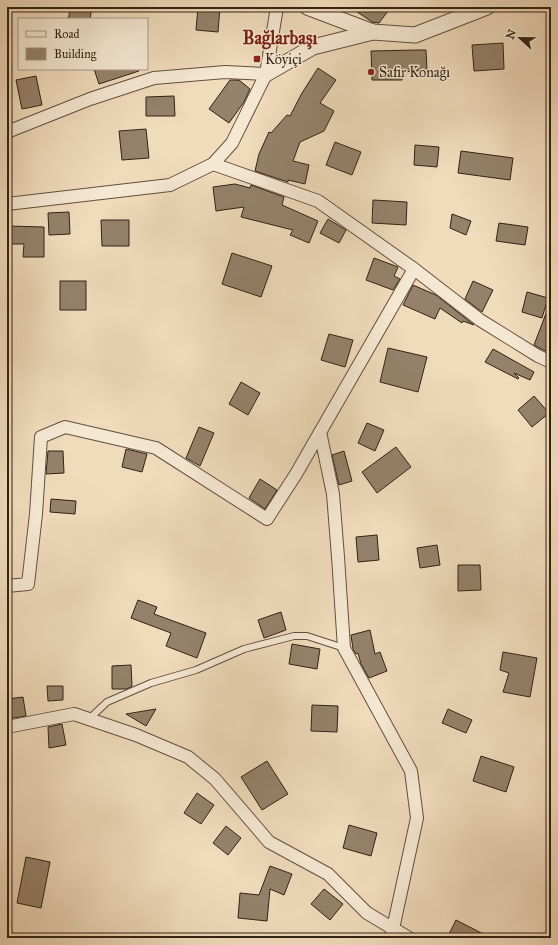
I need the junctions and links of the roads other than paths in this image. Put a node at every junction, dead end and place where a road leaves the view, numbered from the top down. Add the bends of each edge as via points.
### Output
1 (277, 7) edge
2 (307, 7) edge
3 (487, 7) edge
4 (374, 32) junction
5 (266, 74) junction
6 (7, 132) edge
7 (214, 164) junction
8 (7, 204) edge
9 (414, 269) junction
10 (551, 362) edge
11 (320, 432) junction
12 (7, 586) edge
13 (344, 648) junction
14 (88, 719) junction
15 (7, 727) edge
16 (392, 933) edge
17 (409, 938) edge

1 - 5 street
2 - 4 street
3 - 4 street via 415,35
4 - 5 street via 313,47
5 - 6 street via 225,72 154,78
5 - 7 street via 232,143
7 - 8 street via 170,185
7 - 9 street via 318,201
9 - 10 street via 480,320
9 - 11 street
11 - 12 street via 267,519 156,448 65,427 41,437 28,584
11 - 13 street via 333,494
13 - 14 lane via 307,636 294,636 244,650 196,670 151,683 107,702
13 - 16 street via 411,772 417,818
14 - 15 street via 74,714
14 - 16 street via 136,735 188,758 215,779 269,842 328,874 367,913
16 - 17 street

